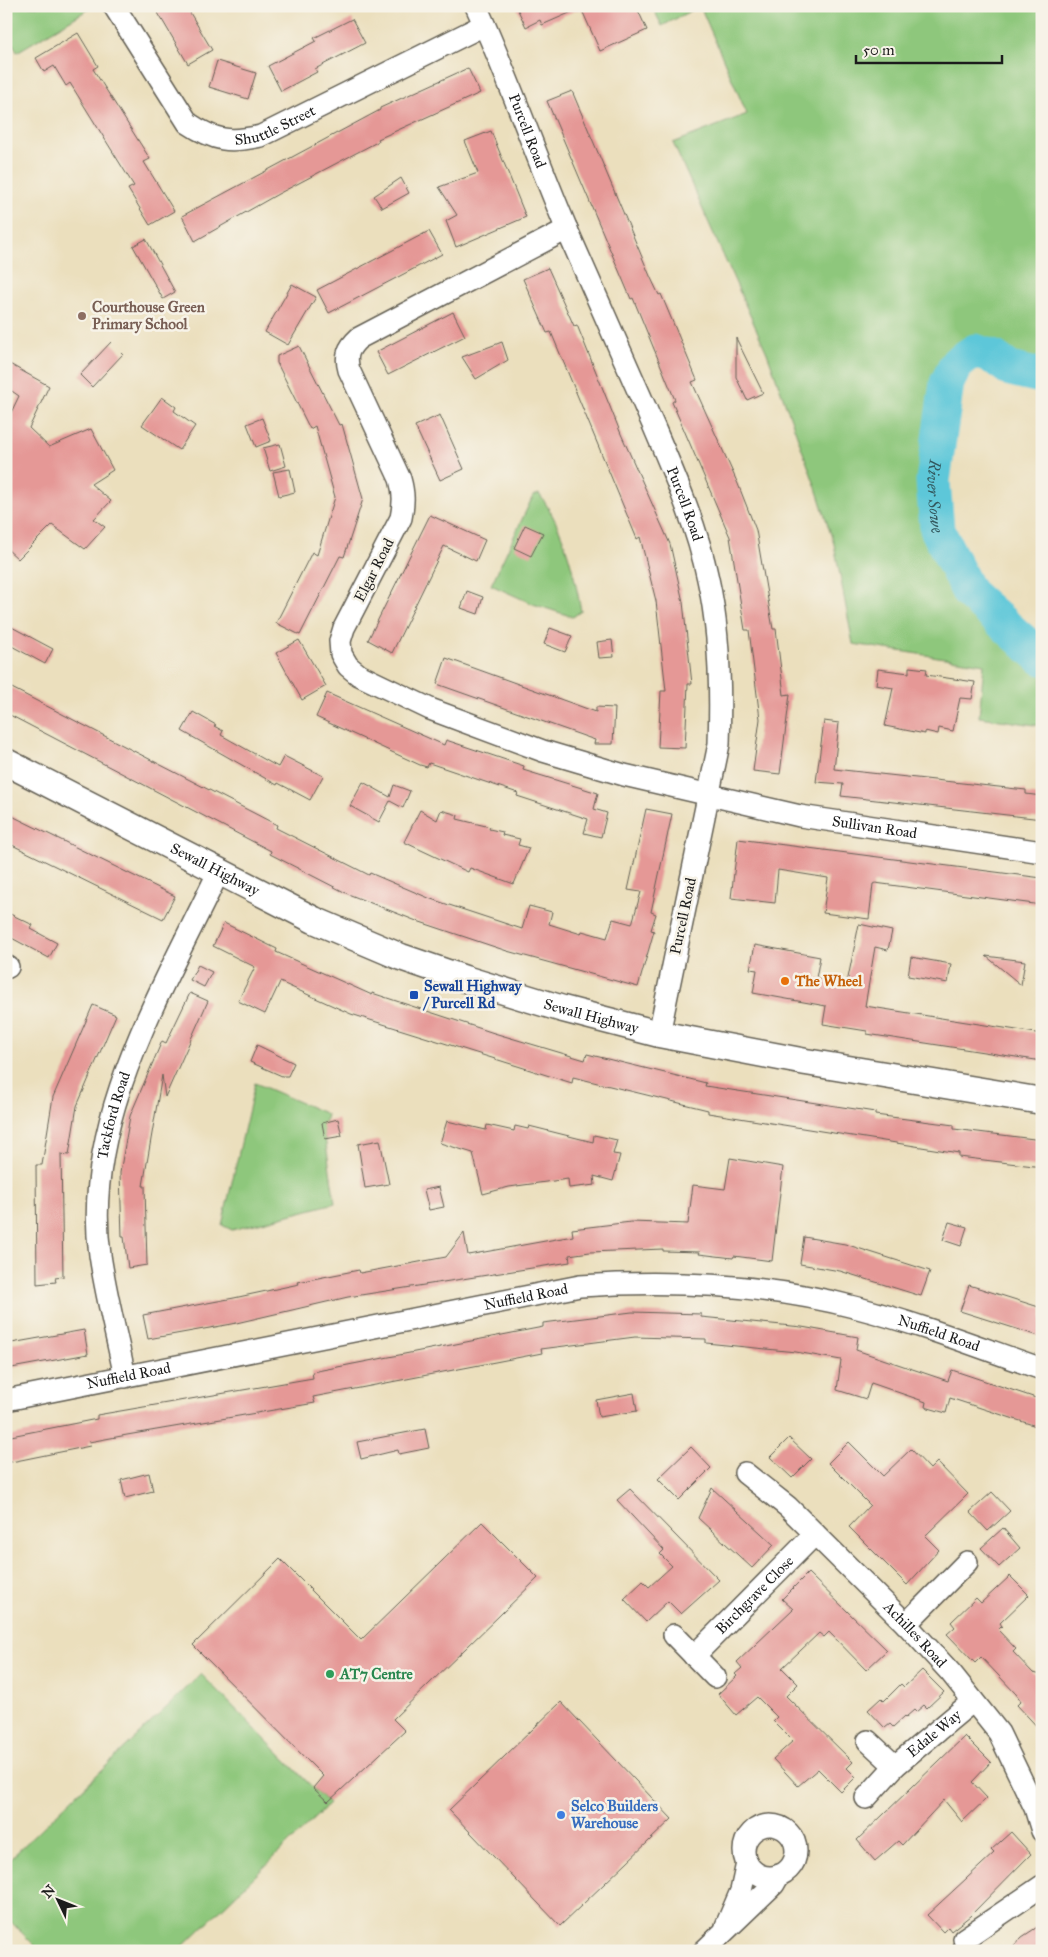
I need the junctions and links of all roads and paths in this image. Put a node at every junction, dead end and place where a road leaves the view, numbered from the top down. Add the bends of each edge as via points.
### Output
1 (114, 6) edge
2 (476, 6) edge
3 (484, 25) junction
4 (567, 229) junction
5 (6, 762) edge
6 (709, 793) junction
7 (1042, 852) edge
8 (219, 872) junction
9 (659, 1034) junction
10 (1042, 1101) edge
11 (1042, 1369) edge
12 (125, 1377) junction
13 (6, 1400) edge
14 (745, 1472) dead end
15 (815, 1534) junction
16 (967, 1562) dead end
17 (906, 1624) junction
18 (674, 1635) dead end
19 (694, 1656) junction
20 (715, 1677) dead end
21 (973, 1701) junction
22 (868, 1740) dead end
23 (894, 1766) junction
24 (866, 1798) dead end
25 (1042, 1831) edge
26 (747, 1863) junction
27 (779, 1875) junction
28 (1042, 1886) edge
29 (723, 1933) junction
30 (964, 1939) dead end
31 (704, 1951) edge

1 - 3 street, Shuttle Street via 188,122 219,140 240,141 261,136
2 - 3 street, Purcell Road
3 - 4 street, Purcell Road via 503,65
4 - 6 street, Purcell Road via 668,460 709,579 720,698 719,744
4 - 6 street, Elgar Road via 359,338 348,351 349,370 400,479 404,505 401,518 344,628 341,654 359,675 482,730 624,775
5 - 8 street, Sewall Highway
6 - 7 street, Sullivan Road via 800,816
6 - 9 street, Purcell Road
8 - 9 street, Sewall Highway via 314,920 401,957 563,1009
8 - 12 street, Tackford Road via 130,1058 108,1123 98,1193 100,1254
9 - 10 street, Sewall Highway via 779,1058
11 - 12 street, Nuffield Road via 886,1316 820,1299 751,1288 629,1283 580,1286
12 - 13 street, Nuffield Road
14 - 15 street, Achilles Road
15 - 17 street, Achilles Road
15 - 19 street, Birchgrave Close
16 - 17 street
17 - 21 street, Achilles Road
18 - 19 street
19 - 20 street
21 - 23 street, Edale Way
21 - 25 street, Achilles Road via 999,1733 1036,1808
22 - 23 street, Edale Way
23 - 24 street, Edale Way
26 - 27 street via 761,1875
26 - 27 street via 744,1849 749,1835 765,1825 780,1827 793,1839 796,1850 792,1866
26 - 29 street via 741,1891
27 - 29 street via 769,1889
28 - 30 street
29 - 31 street

